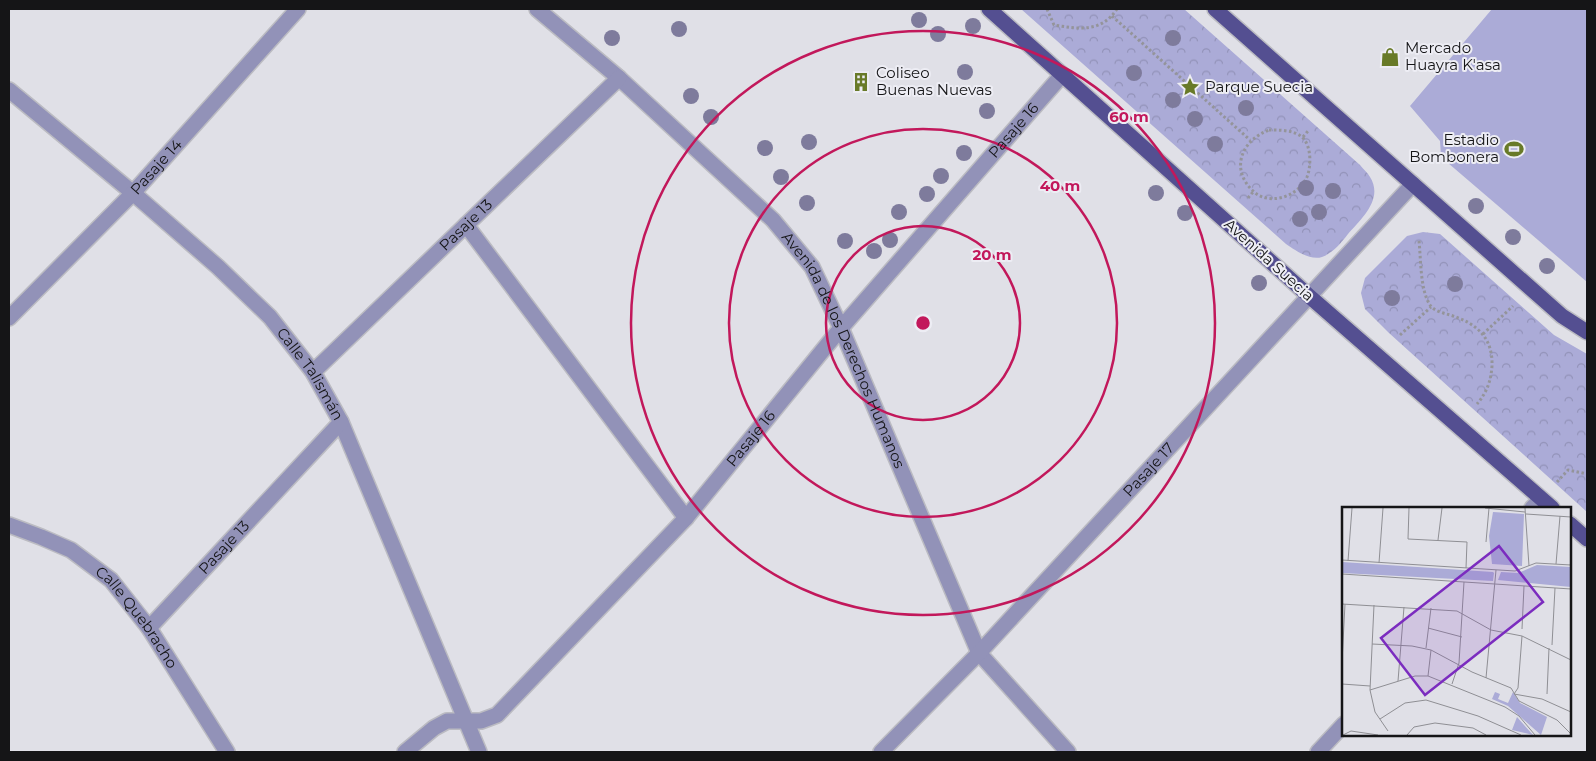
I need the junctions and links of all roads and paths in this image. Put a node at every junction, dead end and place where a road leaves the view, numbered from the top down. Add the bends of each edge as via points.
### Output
1 (298, 9) edge
2 (537, 9) edge
3 (989, 9) edge
4 (1047, 9) edge
5 (1117, 9) edge
6 (1215, 9) edge
7 (1112, 16) junction
8 (1062, 75) junction
9 (620, 78) junction
10 (9, 90) edge
11 (1308, 131) dead end
12 (1303, 137) junction
13 (1250, 140) junction
14 (1413, 184) junction
15 (1253, 192) junction
16 (133, 193) junction
17 (1248, 198) dead end
18 (466, 225) junction
19 (1419, 241) dead end
20 (1309, 296) junction
21 (1513, 306) dead end
22 (1431, 307) junction
23 (9, 318) edge
24 (841, 328) junction
25 (1587, 332) edge
26 (1483, 334) junction
27 (1400, 335) dead end
28 (313, 372) junction
29 (1477, 404) dead end
30 (341, 422) junction
31 (1587, 474) edge
32 (1555, 484) dead end
33 (1542, 505) edge
34 (686, 518) junction
35 (9, 525) edge
36 (1571, 525) edge
37 (1587, 539) edge
38 (149, 628) junction
39 (979, 653) junction
40 (466, 722) junction
41 (1342, 726) edge
42 (227, 752) edge
43 (405, 752) edge
44 (479, 752) edge
45 (881, 752) edge
46 (1068, 752) edge
47 (1318, 752) edge

1 - 16 street, Pasaje 14
2 - 9 street, Avenida de los Derechos Humanos
3 - 8 main road, Avenida Suecia
4 - 7 path via 1054,25 1067,27 1091,28
5 - 7 path
6 - 14 main road
7 - 13 path
8 - 20 main road, Avenida Suecia
8 - 24 street, Pasaje 16
9 - 18 street, Pasaje 13
9 - 24 street, Avenida de los Derechos Humanos via 773,220 812,267
10 - 16 street, Calle Talismán
11 - 12 path
12 - 13 path via 1269,130
12 - 15 path via 1308,148 1309,166 1304,183 1297,191 1275,199
13 - 15 path via 1244,149 1241,172
14 - 20 street, Pasaje 17
14 - 25 main road via 1562,316
15 - 17 path
16 - 23 street, Pasaje 14
16 - 28 street, Calle Talismán via 270,317
18 - 28 street, Pasaje 13
18 - 34 street
19 - 22 path via 1422,274
20 - 33 main road, Avenida Suecia
20 - 39 street, Pasaje 17
21 - 26 path
22 - 26 path via 1462,318
22 - 27 path
24 - 34 street, Pasaje 16
24 - 39 street, Avenida de los Derechos Humanos
26 - 29 path via 1490,345 1491,372 1485,395
28 - 30 street, Calle Talismán
30 - 38 street, Pasaje 13
30 - 40 street, Calle Talismán
31 - 32 path via 1568,470
34 - 40 street, Pasaje 16 via 497,715 481,722
35 - 38 street, Calle Quebracho via 71,550 111,580
36 - 37 main road
38 - 42 street, Calle Quebracho
39 - 45 street, Pasaje 17
39 - 46 street, Avenida de los Derechos Humanos
40 - 43 street, Pasaje 16 via 447,722 434,728
40 - 44 street, Calle Talismán
41 - 47 street

